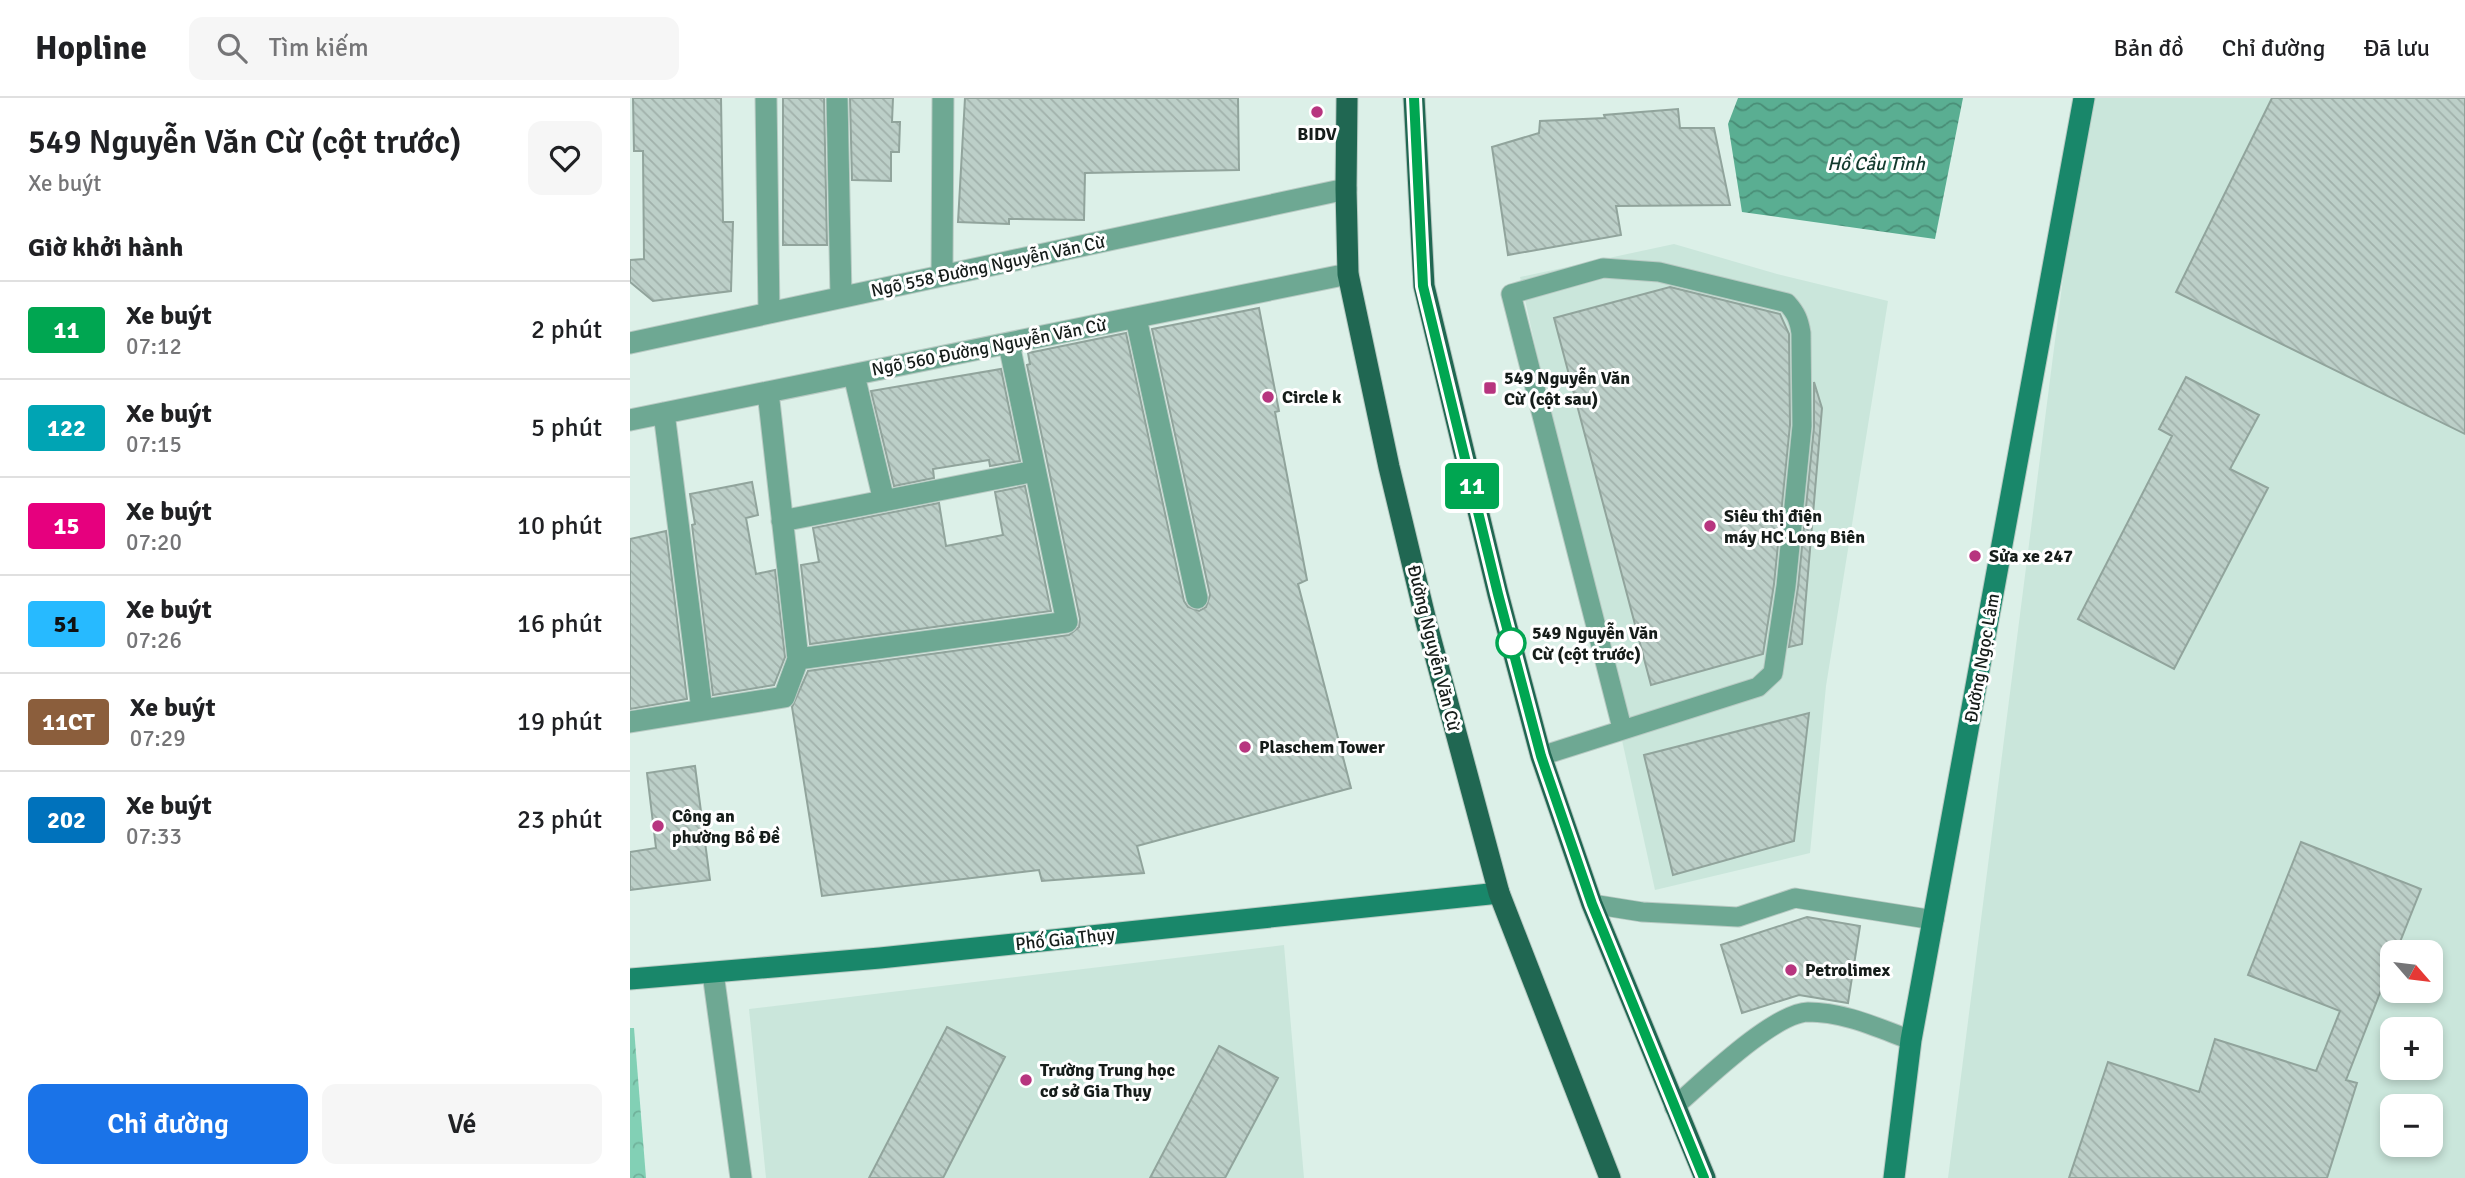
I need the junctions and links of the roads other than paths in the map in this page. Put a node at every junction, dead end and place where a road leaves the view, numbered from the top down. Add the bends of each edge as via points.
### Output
1 (766, 98) edge
2 (837, 98) edge
3 (943, 98) edge
4 (1348, 98) edge
5 (1414, 98) edge
6 (2084, 98) edge
7 (1346, 189) junction
8 (1348, 274) junction
9 (942, 275) junction
10 (841, 297) junction
11 (769, 313) junction
12 (1136, 318) junction
13 (630, 342) edge
14 (1009, 344) junction
15 (853, 375) junction
16 (768, 392) junction
17 (664, 413) junction
18 (630, 420) edge
19 (1035, 471) junction
20 (884, 501) junction
21 (782, 521) junction
22 (1197, 598) dead end
23 (798, 659) junction
24 (702, 710) junction
25 (630, 722) edge
26 (1622, 728) junction
27 (1541, 756) junction
28 (1499, 893) junction
29 (1592, 904) junction
30 (1934, 920) junction
31 (713, 973) junction
32 (630, 979) edge
33 (1911, 1040) junction
34 (1674, 1107) junction
35 (741, 1178) edge
36 (1610, 1178) edge
37 (1704, 1178) edge
38 (1894, 1178) edge

1 - 11 street
2 - 10 street
3 - 9 street
4 - 7 main road, Đường Nguyễn Văn Cừ
5 - 27 main road via 1423,286
6 - 30 main road, Đường Ngọc Lâm
7 - 8 main road, Đường Nguyễn Văn Cừ
7 - 9 street, Ngõ 558 Đường Nguyễn Văn Cừ
8 - 12 street, Ngõ 560 Đường Nguyễn Văn Cừ
8 - 28 main road, Đường Nguyễn Văn Cừ via 1427,625
9 - 10 street, Ngõ 558 Đường Nguyễn Văn Cừ
10 - 11 street, Ngõ 558 Đường Nguyễn Văn Cừ
11 - 13 street, Ngõ 558 Đường Nguyễn Văn Cừ
12 - 14 street, Ngõ 560 Đường Nguyễn Văn Cừ
12 - 22 street
14 - 15 street, Ngõ 560 Đường Nguyễn Văn Cừ
14 - 19 street
15 - 16 street, Ngõ 560 Đường Nguyễn Văn Cừ
15 - 20 street
16 - 17 street, Ngõ 560 Đường Nguyễn Văn Cừ
16 - 21 street
17 - 18 street, Ngõ 560 Đường Nguyễn Văn Cừ
17 - 24 street
19 - 20 street
19 - 23 street via 1067,622
20 - 21 street
21 - 23 street
23 - 24 street via 784,697
24 - 25 street
26 - 26 lane via 1758,687 1773,673 1802,426 1801,333 1800,321 1787,303 1659,272 1603,268 1511,294
26 - 27 lane
27 - 29 main road
28 - 31 main road, Phố Gia Thụy
28 - 36 main road, Đường Nguyễn Văn Cừ
29 - 30 lane via 1642,912 1738,916 1796,898
29 - 34 main road
30 - 33 main road, Đường Ngọc Lâm
31 - 32 main road, Phố Gia Thụy
31 - 35 street
33 - 34 lane via 1854,1019 1805,1012 1757,1037
33 - 38 main road, Đường Ngọc Lâm
34 - 37 main road

